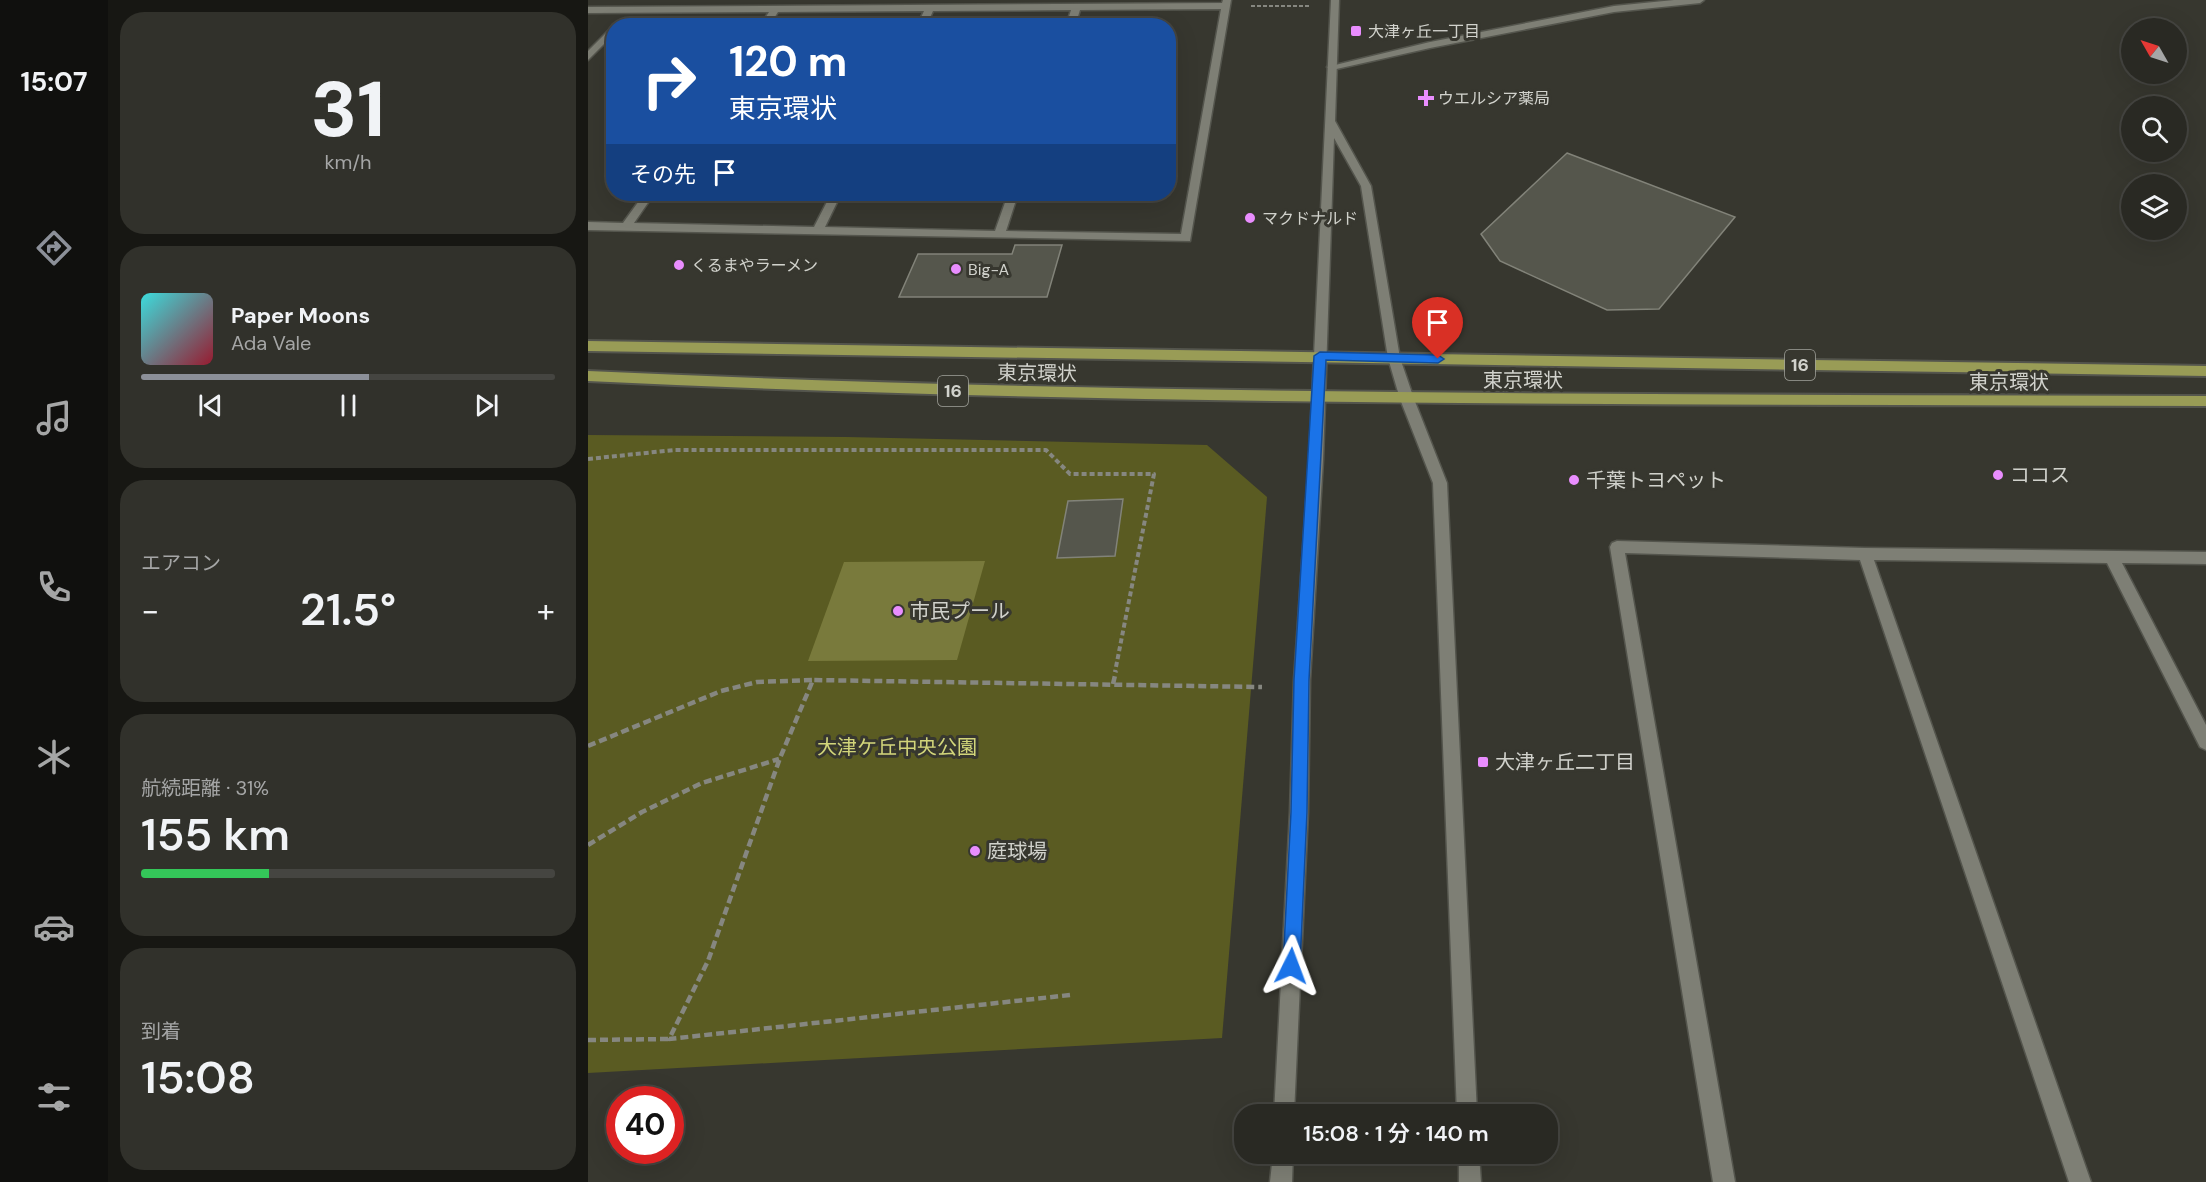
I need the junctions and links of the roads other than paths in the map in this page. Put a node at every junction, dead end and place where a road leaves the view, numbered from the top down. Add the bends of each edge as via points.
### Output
1 (1335, 0) edge
2 (1700, 0) edge
3 (1226, 3) edge
4 (1076, 7) junction
5 (776, 8) junction
6 (930, 8) junction
7 (588, 10) edge
8 (629, 10) junction
9 (622, 18) edge
10 (769, 18) edge
11 (925, 18) edge
12 (1073, 18) edge
13 (606, 36) edge
14 (588, 57) edge
15 (1332, 67) junction
16 (1329, 120) junction
17 (644, 201) edge
18 (832, 201) edge
19 (1011, 201) edge
20 (588, 226) edge
21 (626, 226) junction
22 (818, 230) junction
23 (999, 234) junction
24 (588, 345) edge
25 (1320, 356) junction
26 (1394, 358) junction
27 (2206, 371) edge
28 (588, 376) edge
29 (1318, 398) junction
30 (1407, 399) junction
31 (2206, 401) edge
32 (1865, 554) junction
33 (2111, 556) junction
34 (2206, 558) edge
35 (2206, 742) edge
36 (1284, 1104) edge
37 (1467, 1104) edge
38 (1282, 1164) edge
39 (1469, 1164) edge
40 (1281, 1182) edge
41 (1470, 1182) edge
42 (1724, 1182) edge
43 (2080, 1182) edge

1 - 15 street
2 - 15 street via 1614,9
3 - 4 street
3 - 23 street via 1186,238
4 - 6 street
4 - 12 street
5 - 6 street
5 - 8 street
5 - 10 street
6 - 11 street
7 - 8 street
8 - 9 street
13 - 14 street
15 - 16 street
16 - 25 street
16 - 26 street via 1366,186
17 - 21 street
18 - 22 street
19 - 23 street
20 - 21 street
21 - 22 street
22 - 23 street
24 - 25 highway, 東京環状 / 16
25 - 26 highway, 東京環状 / 16
25 - 29 street
26 - 27 highway, 東京環状 / 16
26 - 30 street
28 - 29 highway, 東京環状 / 16 via 845,388
29 - 30 highway, 東京環状 / 16
29 - 36 street
30 - 31 highway, 東京環状 / 16
30 - 37 street via 1440,483
32 - 33 street
32 - 42 street via 1617,548
32 - 43 street
33 - 34 street
33 - 35 street
38 - 40 street
39 - 41 street

